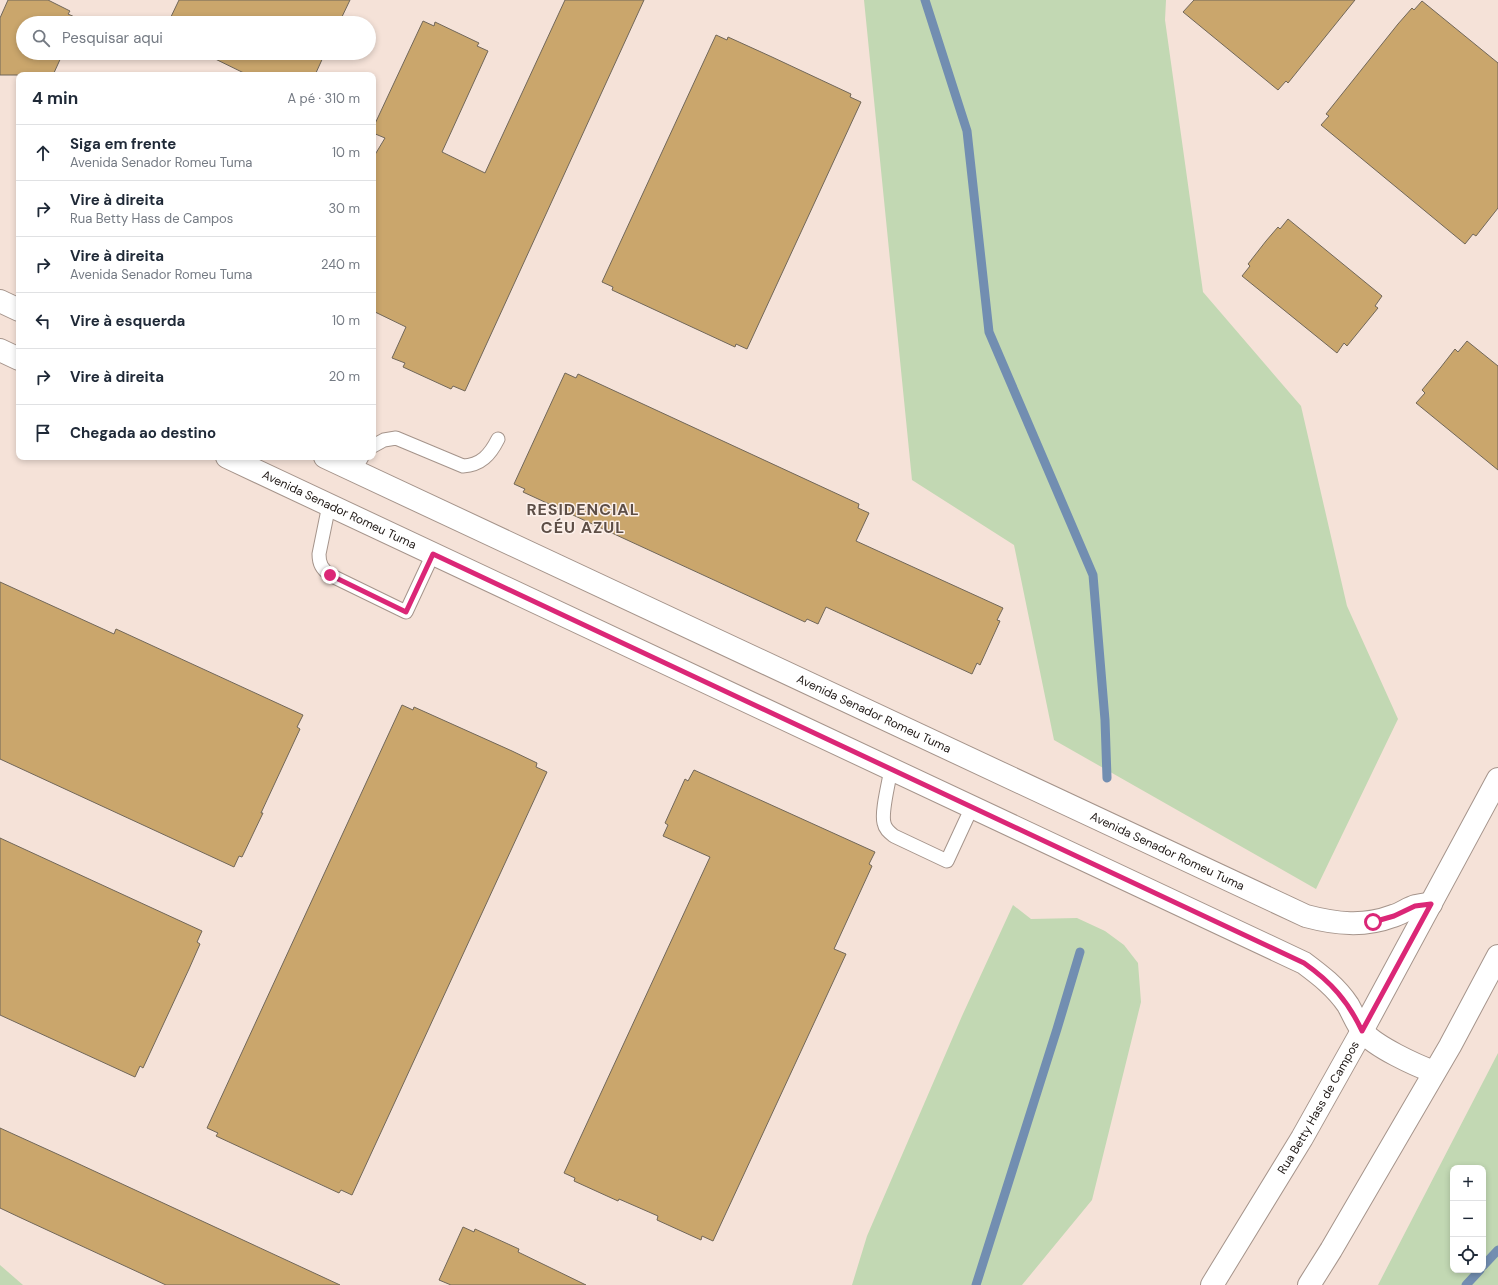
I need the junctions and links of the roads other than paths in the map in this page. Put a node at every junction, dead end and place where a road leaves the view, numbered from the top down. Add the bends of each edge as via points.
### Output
1 (0, 301) edge
2 (16, 309) edge
3 (0, 350) edge
4 (16, 358) edge
5 (498, 439) dead end
6 (376, 444) edge
7 (233, 460) edge
8 (339, 460) edge
9 (358, 464) edge
10 (329, 505) junction
11 (433, 554) junction
12 (891, 769) junction
13 (1498, 779) edge
14 (972, 807) junction
15 (1431, 904) junction
16 (1498, 956) edge
17 (1362, 1031) junction
18 (1434, 1072) junction
19 (1212, 1285) edge
20 (1309, 1285) edge

1 - 2 street
3 - 4 street
5 - 6 lane via 486,458 470,466 463,466 396,438
7 - 10 street, Avenida Senador Romeu Tuma
8 - 9 street, Avenida Senador Romeu Tuma
9 - 15 street, Avenida Senador Romeu Tuma via 1306,916 1335,923 1373,922 1415,906
10 - 11 street, Avenida Senador Romeu Tuma
10 - 11 lane via 319,554 319,562 323,569 330,575 406,612
11 - 12 street, Avenida Senador Romeu Tuma
12 - 14 street, Avenida Senador Romeu Tuma
12 - 14 lane via 883,815 887,830 894,836 947,861
13 - 15 street, Rua Betty Hass de Campos
14 - 17 street, Avenida Senador Romeu Tuma via 1304,963 1334,988 1355,1016
15 - 17 street, Rua Betty Hass de Campos
16 - 18 street
17 - 18 street via 1398,1055
17 - 19 street, Rua Betty Hass de Campos via 1302,1138
18 - 20 street

